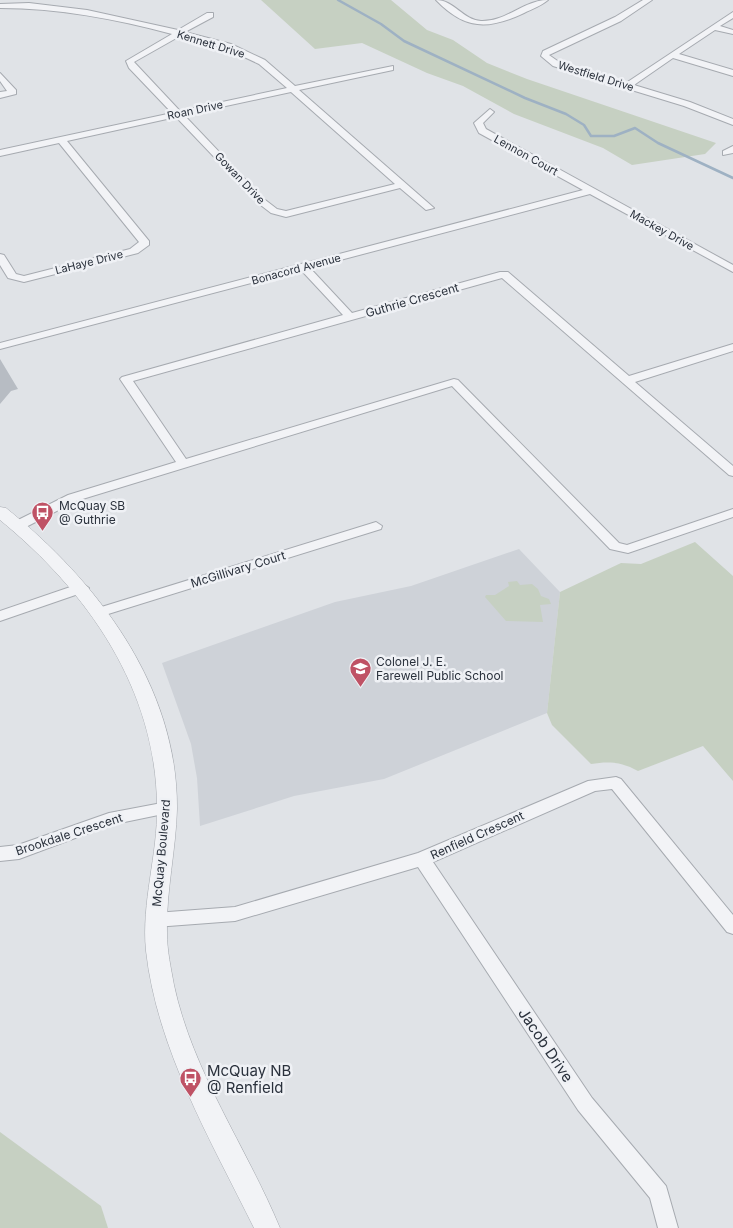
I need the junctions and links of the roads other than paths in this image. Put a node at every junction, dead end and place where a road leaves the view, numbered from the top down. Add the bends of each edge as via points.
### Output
1 (440, 0) edge
2 (544, 0) edge
3 (648, 0) edge
4 (0, 6) edge
5 (733, 14) edge
6 (210, 15) dead end
7 (714, 27) junction
8 (733, 32) edge
9 (177, 33) junction
10 (672, 55) junction
11 (390, 68) dead end
12 (733, 73) edge
13 (0, 76) edge
14 (628, 85) junction
15 (292, 88) junction
16 (0, 94) edge
17 (490, 112) dead end
18 (178, 114) junction
19 (733, 122) edge
20 (61, 140) junction
21 (733, 149) edge
22 (0, 153) edge
23 (733, 154) edge
24 (401, 185) junction
25 (592, 191) junction
26 (429, 208) dead end
27 (0, 257) edge
28 (304, 267) junction
29 (733, 268) edge
30 (350, 316) junction
31 (0, 346) edge
32 (733, 347) edge
33 (629, 380) junction
34 (183, 464) junction
35 (733, 472) edge
36 (0, 512) edge
37 (733, 513) edge
38 (18, 525) junction
39 (376, 526) dead end
40 (82, 588) junction
41 (100, 612) junction
42 (0, 616) edge
43 (167, 808) junction
44 (0, 854) edge
45 (422, 859) junction
46 (155, 920) junction
47 (733, 927) edge
48 (267, 1228) edge
49 (668, 1228) edge

1 - 2 street via 467,19 484,23
3 - 14 street, Westfield Drive via 545,56 556,64
4 - 9 street, Kennett Drive via 72,8
5 - 7 street
6 - 9 street
7 - 8 street
7 - 10 street
9 - 15 street, Kennett Drive via 247,53
9 - 18 street, Gowan Drive via 130,61
10 - 12 street
10 - 14 street
11 - 15 street, Roan Drive
13 - 16 street via 13,92
14 - 19 street, Westfield Drive
15 - 18 street, Roan Drive
15 - 24 street, Kennett Drive
17 - 25 street, Lennon Court via 478,123 482,131
18 - 20 street, Roan Drive
18 - 24 street, Gowan Drive via 274,211 286,214
20 - 22 street, Roan Drive
20 - 27 street, LaHaye Drive via 145,243 134,251 24,279 12,276
21 - 23 street via 726,153
24 - 26 street, Kennett Drive
25 - 28 street, Bonacord Avenue
25 - 29 street, Mackey Drive
28 - 30 street
28 - 31 street, Bonacord Avenue
30 - 33 street, Guthrie Crescent via 504,274
30 - 34 street, Guthrie Crescent via 126,379
32 - 33 street
33 - 35 street, Guthrie Crescent
34 - 37 street via 454,382 615,546 628,549
34 - 38 street via 72,498
36 - 38 street, McQuay Boulevard
38 - 40 street, McQuay Boulevard
39 - 41 street, McGillivary Court
40 - 41 street, McQuay Boulevard
40 - 42 street
41 - 43 street, McQuay Boulevard via 125,653 144,696 161,758
43 - 44 street, Brookdale Crescent via 109,819 19,852
43 - 46 street, McQuay Boulevard
45 - 46 street, Renfield Crescent via 235,914
45 - 47 street, Renfield Crescent via 593,785 616,783
45 - 49 street, Jacob Drive via 585,1104 659,1193
46 - 48 street, McQuay Boulevard via 157,951 178,1034 220,1133

